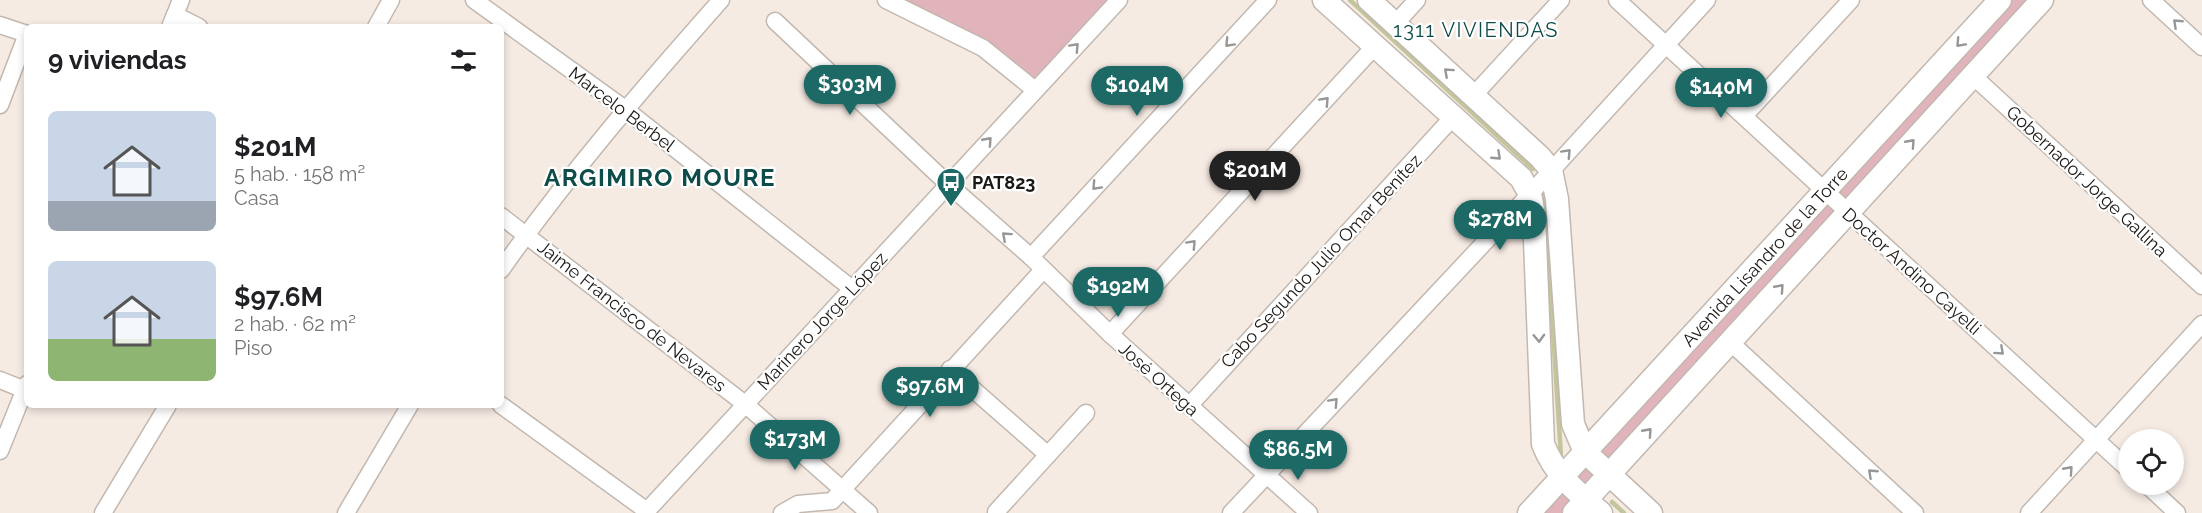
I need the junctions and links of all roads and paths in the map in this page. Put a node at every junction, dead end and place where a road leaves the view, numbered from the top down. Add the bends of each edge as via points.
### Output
1 (391, 0) edge
2 (474, 0) edge
3 (720, 0) edge
4 (886, 0) edge
5 (1119, 0) edge
6 (1268, 0) edge
7 (1324, 0) edge
8 (1369, 0) edge
9 (1417, 0) edge
10 (1561, 0) edge
11 (1617, 0) edge
12 (1707, 0) edge
13 (1851, 0) edge
14 (2000, 0) edge
15 (2042, 0) edge
16 (2151, 0) edge
17 (176, 14) edge
18 (775, 21) dead end
19 (194, 24) edge
20 (378, 24) edge
21 (1395, 24) junction
22 (0, 25) edge
23 (24, 33) edge
24 (24, 42) edge
25 (1666, 45) junction
26 (1375, 46) junction
27 (2202, 47) edge
28 (1973, 76) junction
29 (1035, 90) junction
30 (1474, 95) junction
31 (0, 105) edge
32 (625, 109) junction
33 (1454, 116) junction
34 (1744, 116) junction
35 (1551, 171) junction
36 (950, 185) junction
37 (1825, 191) junction
38 (1530, 194) junction
39 (1848, 212) junction
40 (504, 218) edge
41 (526, 234) junction
42 (1031, 257) junction
43 (504, 266) edge
44 (1043, 270) junction
45 (2202, 286) edge
46 (851, 288) junction
47 (2202, 324) edge
48 (1110, 334) junction
49 (1730, 342) junction
50 (950, 369) junction
51 (0, 380) edge
52 (24, 386) edge
53 (24, 392) edge
54 (745, 404) junction
55 (1189, 406) junction
56 (504, 407) edge
57 (166, 408) edge
58 (408, 408) edge
59 (1086, 413) dead end
60 (2097, 439) junction
61 (0, 452) edge
62 (1585, 452) junction
63 (1048, 454) junction
64 (2118, 459) edge
65 (1265, 475) junction
66 (1609, 475) junction
67 (1562, 478) junction
68 (842, 490) junction
69 (2158, 495) edge
70 (1587, 509) edge
71 (646, 512) edge
72 (996, 512) edge
73 (103, 513) edge
74 (346, 513) edge
75 (782, 513) edge
76 (869, 513) edge
77 (1231, 513) edge
78 (1308, 513) edge
79 (1529, 513) edge
80 (1651, 513) edge
81 (1915, 513) edge
82 (2029, 513) edge
83 (2177, 513) edge

1 - 20 street
2 - 32 street, Marcelo Berbel
3 - 32 street
4 - 29 street via 983,48
29 -> 5 street, Marinero Jorge López
6 -> 42 street
7 - 26 main road
8 - 21 main road
9 - 21 street
10 - 30 street
11 - 25 street, Doctor Andino Cayelli
12 - 25 street
13 - 34 street
14 -> 37 main road, Avenida Lisandro de la Torre
15 - 28 main road, Avenida Lisandro de la Torre
27 -> 16 street
17 - 19 street
18 - 36 street, José Ortega
30 -> 21 main road
22 - 23 street
24 - 31 street
25 - 34 street, Doctor Andino Cayelli
35 -> 25 street
26 - 33 main road
48 -> 26 street
39 -> 28 main road, Avenida Lisandro de la Torre
28 - 45 street, Gobernador Jorge Gallina
36 -> 29 street, Marinero Jorge López
30 - 35 main road
32 - 41 street
32 - 46 street, Marcelo Berbel
33 -> 38 main road via 1521,178
33 - 55 street, Cabo Segundo Julio Omar Benítez
34 - 37 street, Doctor Andino Cayelli
35 - 38 street
35 - 62 main road via 1557,199 1573,423
42 -> 36 street, José Ortega
36 - 46 street, Marinero Jorge López
37 - 39 street, Doctor Andino Cayelli
37 - 62 main road, Avenida Lisandro de la Torre
65 -> 38 street
38 -> 67 main road via 1543,444
49 -> 39 main road, Avenida Lisandro de la Torre
39 -> 60 street, Doctor Andino Cayelli
40 - 41 street, Jaime Francisco de Nevares
41 - 43 street
41 - 54 street, Jaime Francisco de Nevares
42 - 44 street, José Ortega
44 - 48 street, José Ortega
44 - 50 street
46 - 54 street, Marinero Jorge López
47 - 60 street
48 - 55 street, José Ortega
66 -> 49 main road, Avenida Lisandro de la Torre
81 -> 49 street
50 - 63 street
50 - 68 street
51 - 52 street
53 - 61 street
54 - 68 street, Jaime Francisco de Nevares
54 - 71 street, Marinero Jorge López
55 - 65 street, José Ortega
56 - 71 street
57 - 73 street
58 - 74 street
59 - 63 street
60 - 64 street, Doctor Andino Cayelli
82 -> 60 street
62 - 66 main road
62 - 67 main road, Avenida Lisandro de la Torre
63 - 72 street
65 - 77 street
65 - 78 street, José Ortega
66 - 70 main road, Avenida Lisandro de la Torre
66 - 80 main road
67 - 70 main road
67 - 79 main road, Avenida Lisandro de la Torre
68 - 75 street via 832,501 798,504
68 - 76 street, Jaime Francisco de Nevares
69 - 83 street

